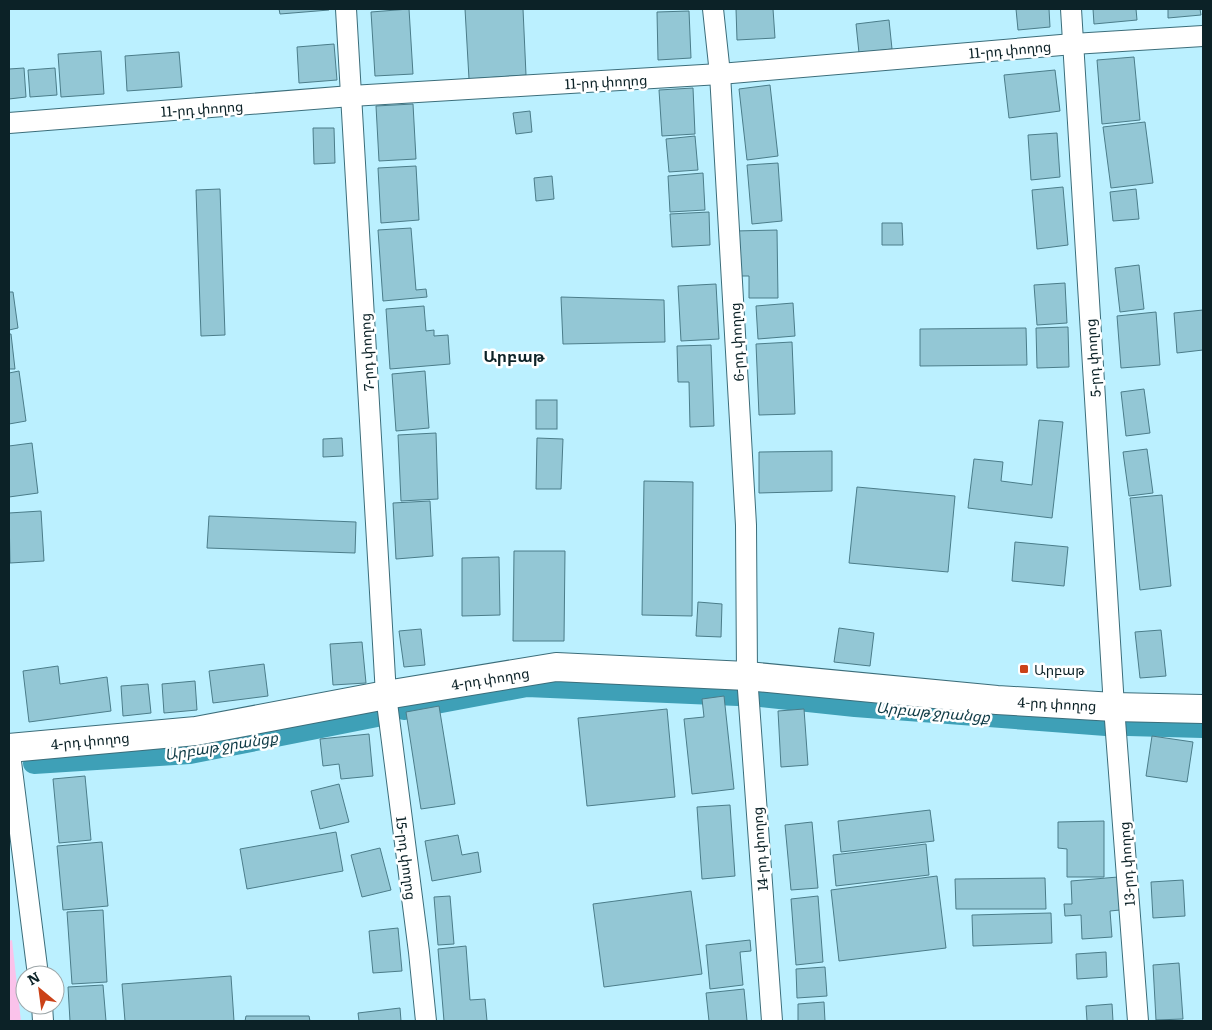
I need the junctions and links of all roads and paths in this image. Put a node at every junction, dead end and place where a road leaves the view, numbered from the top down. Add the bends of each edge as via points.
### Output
1 (346, 9) edge
2 (713, 9) edge
3 (1071, 9) edge
4 (1203, 36) edge
5 (1073, 44) junction
6 (720, 74) junction
7 (351, 96) junction
8 (9, 123) edge
9 (747, 676) junction
10 (386, 695) junction
11 (1114, 707) junction
12 (1203, 709) edge
13 (9, 747) edge
14 (37, 965) edge
15 (426, 1021) edge
16 (772, 1021) edge
17 (1138, 1021) edge

1 - 7 street, 7-րդ փողոց
2 - 6 street, 6-րդ փողոց
3 - 5 street, 5-րդ փողոց
4 - 5 street, 11-րդ փողոց
5 - 6 street, 11-րդ փողոց
5 - 11 street, 5-րդ փողոց
6 - 7 street, 11-րդ փողոց
6 - 9 street, 6-րդ փողոց via 746,525
7 - 8 street, 11-րդ փողոց
7 - 10 street, 7-րդ փողոց
9 - 10 main road, 4-րդ փողոց via 556,667
9 - 11 main road, 4-րդ փողոց via 997,700
9 - 16 street, 14-րդ փողոց
10 - 13 main road, 4-րդ փողոց via 196,731
10 - 15 street, 15-րդ փողոց
11 - 12 main road, 4-րդ փողոց
11 - 17 street, 13-րդ փողոց
13 - 14 street, 4-րդ փողոց

